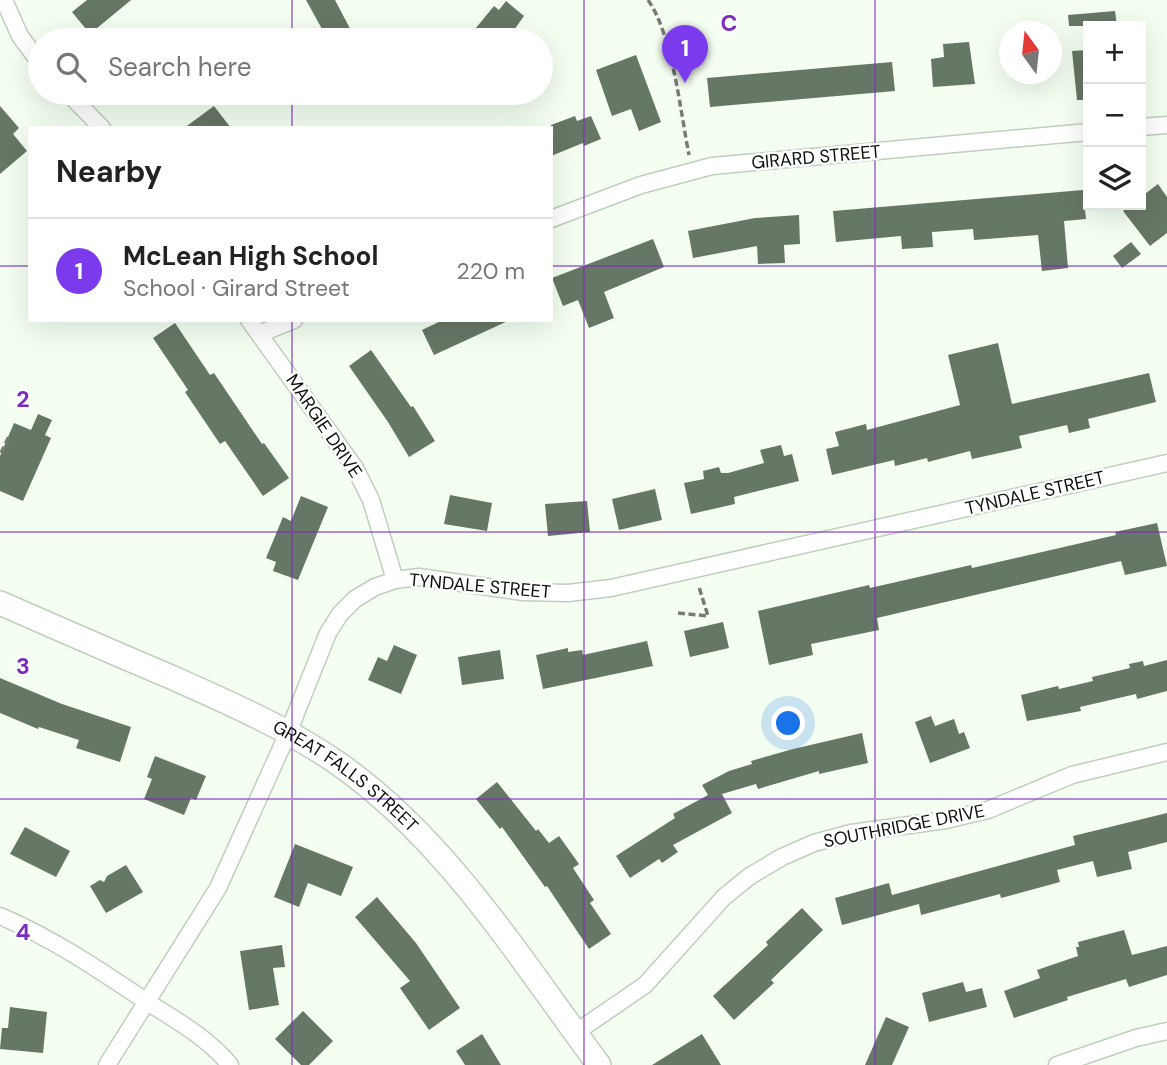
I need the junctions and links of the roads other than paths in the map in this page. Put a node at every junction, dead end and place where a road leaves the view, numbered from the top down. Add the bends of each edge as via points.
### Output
1 (5, 0) edge
2 (28, 47) edge
3 (80, 105) edge
4 (1167, 125) edge
5 (100, 126) edge
6 (1146, 127) edge
7 (1083, 132) edge
8 (553, 218) edge
9 (282, 322) edge
10 (254, 327) edge
11 (1167, 464) edge
12 (395, 580) junction
13 (0, 603) edge
14 (288, 733) junction
15 (1167, 752) edge
16 (0, 916) edge
17 (148, 1002) junction
18 (1167, 1031) edge
19 (575, 1033) junction
20 (107, 1065) edge
21 (230, 1065) edge
22 (599, 1065) edge
23 (1057, 1065) edge

1 - 2 street
3 - 5 street
4 - 6 street
7 - 8 street, GIRARD STREET via 712,166 640,185
9 - 10 street
10 - 12 street, MARGIE DRIVE via 355,468 371,500
11 - 12 street, TYNDALE STREET via 611,588 523,592 419,578
12 - 14 street, TYNDALE STREET via 355,599 340,614
13 - 14 main road, GREAT FALLS STREET
14 - 17 street, TYNDALE STREET via 218,888
14 - 19 main road, GREAT FALLS STREET via 368,786 434,849
15 - 19 street, SOUTHRIDGE DRIVE via 1072,775 988,810 851,833 782,857 724,897 645,985
16 - 17 street via 33,930
17 - 20 street, TYNDALE STREET
17 - 21 street via 202,1037
18 - 23 street
19 - 22 main road, GREAT FALLS STREET

